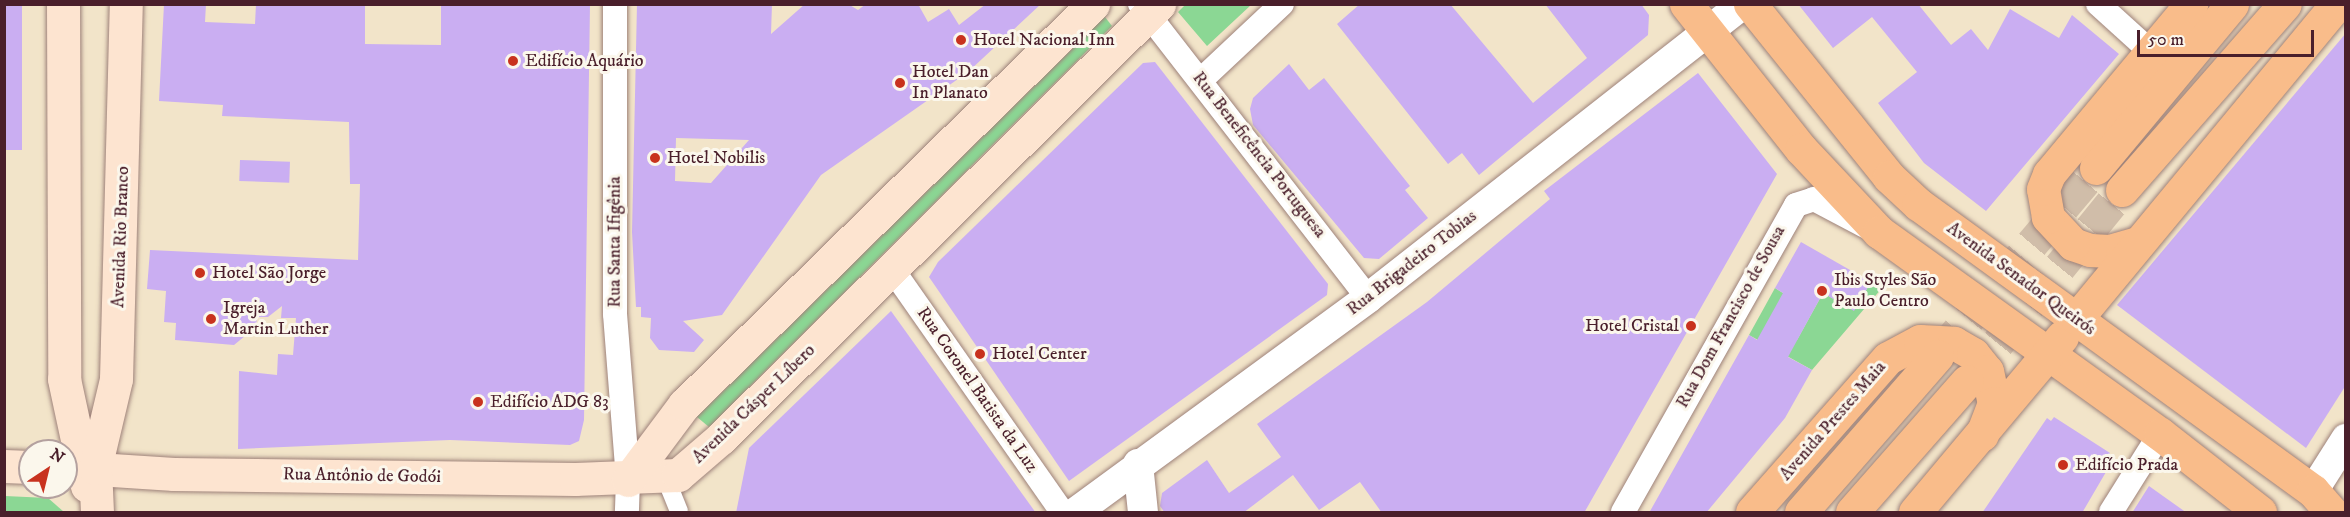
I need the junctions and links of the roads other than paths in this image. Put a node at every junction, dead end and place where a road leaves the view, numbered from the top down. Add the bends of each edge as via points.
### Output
1 (63, 4) edge
2 (126, 4) edge
3 (615, 4) edge
4 (1093, 4) edge
5 (1282, 4) edge
6 (1686, 4) edge
7 (1743, 4) edge
8 (1750, 4) edge
9 (2098, 4) edge
10 (2191, 4) edge
11 (2232, 4) edge
12 (2285, 4) edge
13 (2337, 4) edge
14 (1149, 8) edge
15 (1708, 32) junction
16 (2151, 52) junction
17 (1200, 80) junction
18 (2096, 168) tunnel mouth
19 (2122, 190) tunnel mouth
20 (1878, 232) junction
21 (2137, 243) junction
22 (892, 269) junction
23 (1368, 298) junction
24 (2077, 318) junction
25 (2047, 354) junction
26 (1936, 356) tunnel mouth
27 (1967, 381) tunnel mouth
28 (2160, 434) junction
29 (1982, 435) junction
30 (2346, 439) edge
31 (1138, 464) junction
32 (80, 468) edge
33 (666, 478) junction
34 (628, 480) junction
35 (2322, 502) edge
36 (96, 507) edge
37 (627, 513) edge
38 (680, 513) edge
39 (1062, 513) edge
40 (1076, 513) edge
41 (1143, 513) edge
42 (1623, 513) edge
43 (1752, 513) edge
44 (1801, 513) edge
45 (1852, 513) edge
46 (1915, 513) edge
47 (2111, 513) edge
48 (2260, 513) edge

1 - 32 main road via 64,379
2 - 32 main road, Avenida Rio Branco via 116,379
3 - 34 street, Rua Santa Ifigênia via 615,314
4 - 34 main road via 684,405
5 - 17 street
6 - 15 main road
7 - 15 street, Rua Brigadeiro Tobias
8 - 24 main road, Avenida Senador Queirós via 1888,177 1918,204
9 - 16 street
10 - 16 main road
11 - 18 main road
12 - 19 main road
13 - 21 main road, Avenida Prestes Maia
14 - 17 street, Rua Beneficência Portuguesa
14 - 22 main road, Avenida Cásper Líbero
15 - 20 main road via 1801,149
15 - 23 street, Rua Brigadeiro Tobias
16 - 21 main road via 2049,174 2043,189 2048,217 2073,244 2109,251
17 - 23 street, Rua Beneficência Portuguesa
20 - 25 main road
20 - 42 street, Rua Dom Francisco de Sousa via 1814,198 1796,205
21 - 24 main road, Avenida Prestes Maia
22 - 33 main road, Avenida Cásper Líbero via 721,438 678,475
22 - 39 street, Rua Coronel Batista da Luz
23 - 31 street, Rua Brigadeiro Tobias
24 - 25 main road, Avenida Prestes Maia
24 - 35 main road, Avenida Senador Queirós
25 - 28 main road
25 - 29 main road, Avenida Prestes Maia
26 - 44 main road, Avenida Prestes Maia
27 - 45 main road
28 - 47 street
28 - 48 main road
29 - 43 main road, Avenida Prestes Maia via 1994,404 1987,371 1973,354 1954,343 1920,341 1888,358
29 - 46 main road, Avenida Prestes Maia
30 - 35 street
31 - 40 street, Rua Brigadeiro Tobias
31 - 41 street
32 - 34 main road, Rua Antônio de Godói via 174,474
32 - 36 main road
33 - 34 main road, Avenida Cásper Líbero
33 - 38 street
34 - 37 street, Rua Santa Ifigênia

